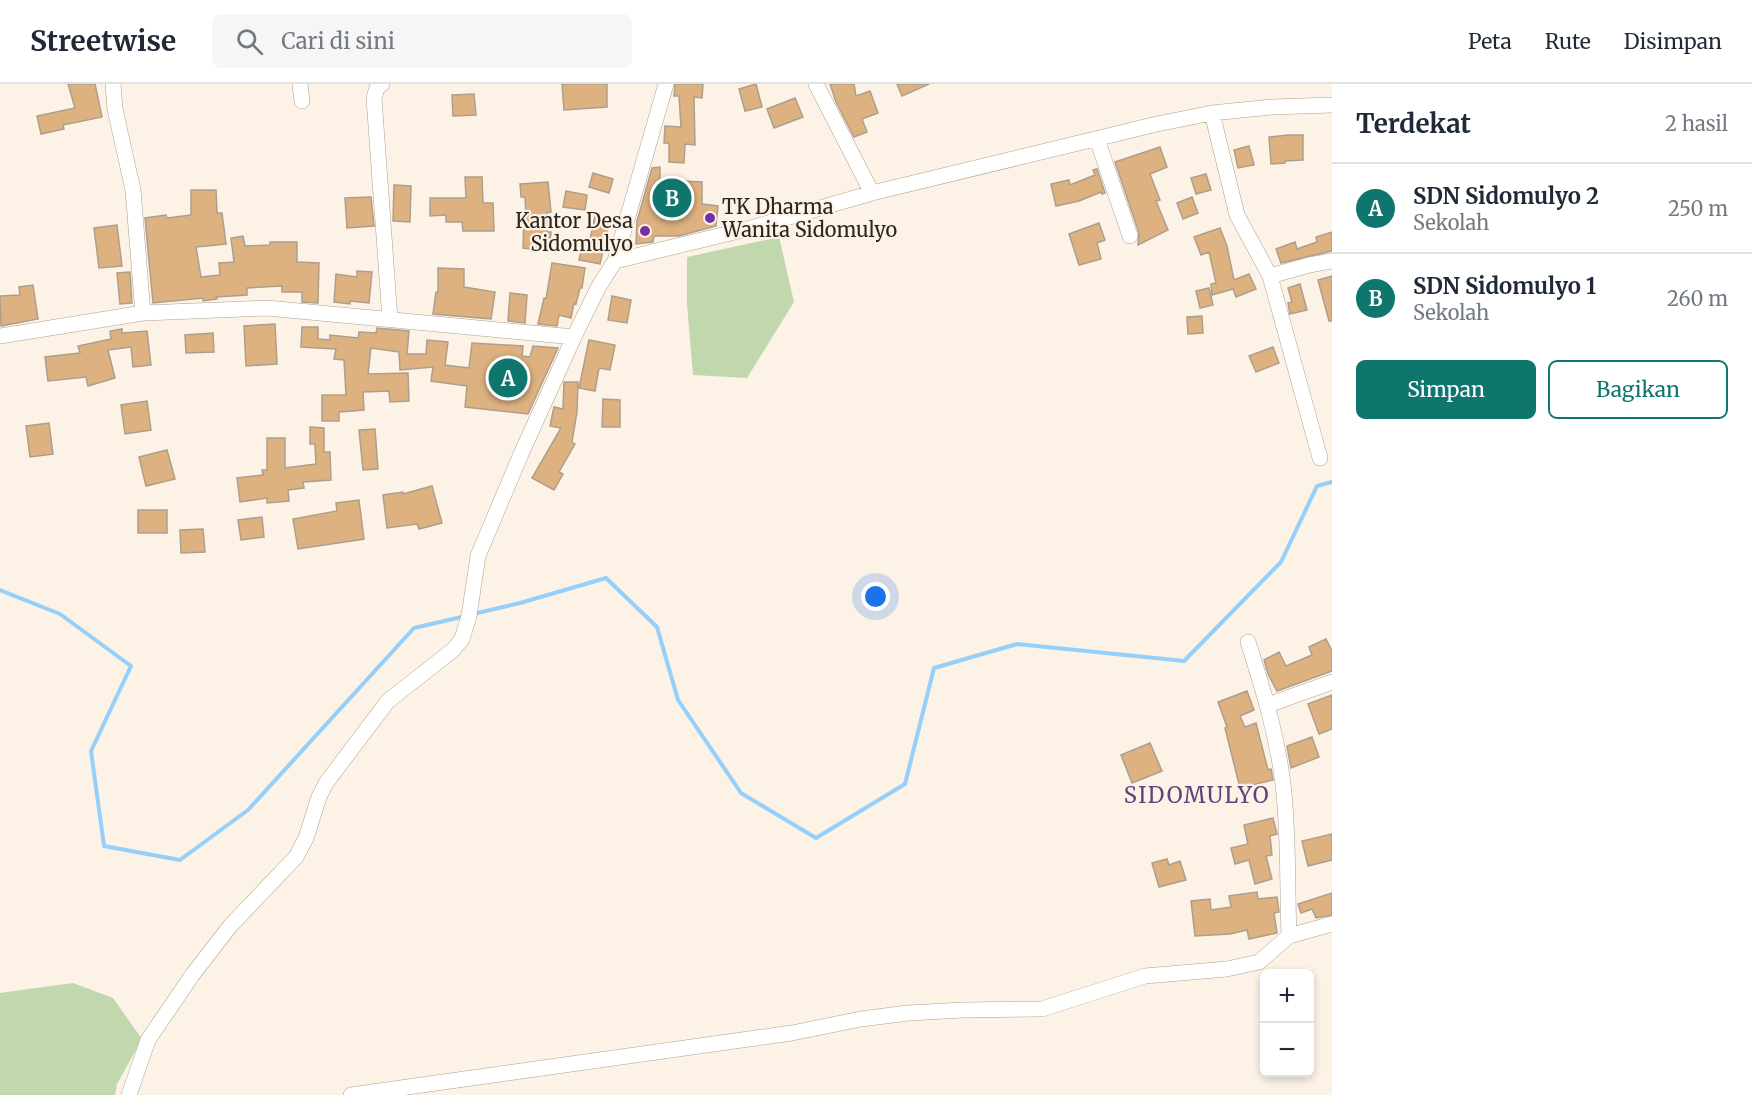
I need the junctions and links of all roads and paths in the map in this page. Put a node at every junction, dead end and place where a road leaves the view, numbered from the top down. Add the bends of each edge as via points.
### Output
1 (112, 84) edge
2 (300, 84) edge
3 (382, 84) edge
4 (666, 84) edge
5 (816, 84) edge
6 (302, 101) dead end
7 (1332, 105) edge
8 (1212, 113) junction
9 (1097, 139) junction
10 (873, 193) junction
11 (1130, 236) dead end
12 (615, 261) junction
13 (1332, 261) edge
14 (1270, 276) junction
15 (143, 313) junction
16 (390, 319) junction
17 (0, 336) edge
18 (574, 338) junction
19 (1320, 458) dead end
20 (1248, 642) dead end
21 (1332, 682) edge
22 (1268, 705) junction
23 (1332, 924) edge
24 (1289, 936) junction
25 (129, 1095) edge
26 (351, 1095) edge

1 - 15 street via 133,190
2 - 6 street
3 - 16 street via 374,98
4 - 12 street
5 - 10 street
7 - 8 street
8 - 9 street
8 - 14 street via 1238,215
9 - 10 street
9 - 11 street
10 - 12 street
12 - 18 street
13 - 14 street
14 - 19 street
15 - 16 street via 267,308
15 - 17 street
16 - 18 street
18 - 25 street via 478,556 462,639 388,700 326,783 296,857 231,925 194,974 148,1040
20 - 22 street
21 - 22 street
22 - 24 street via 1283,783
23 - 24 street
24 - 26 street via 1258,962 1145,976 1042,1010 908,1012 792,1033

